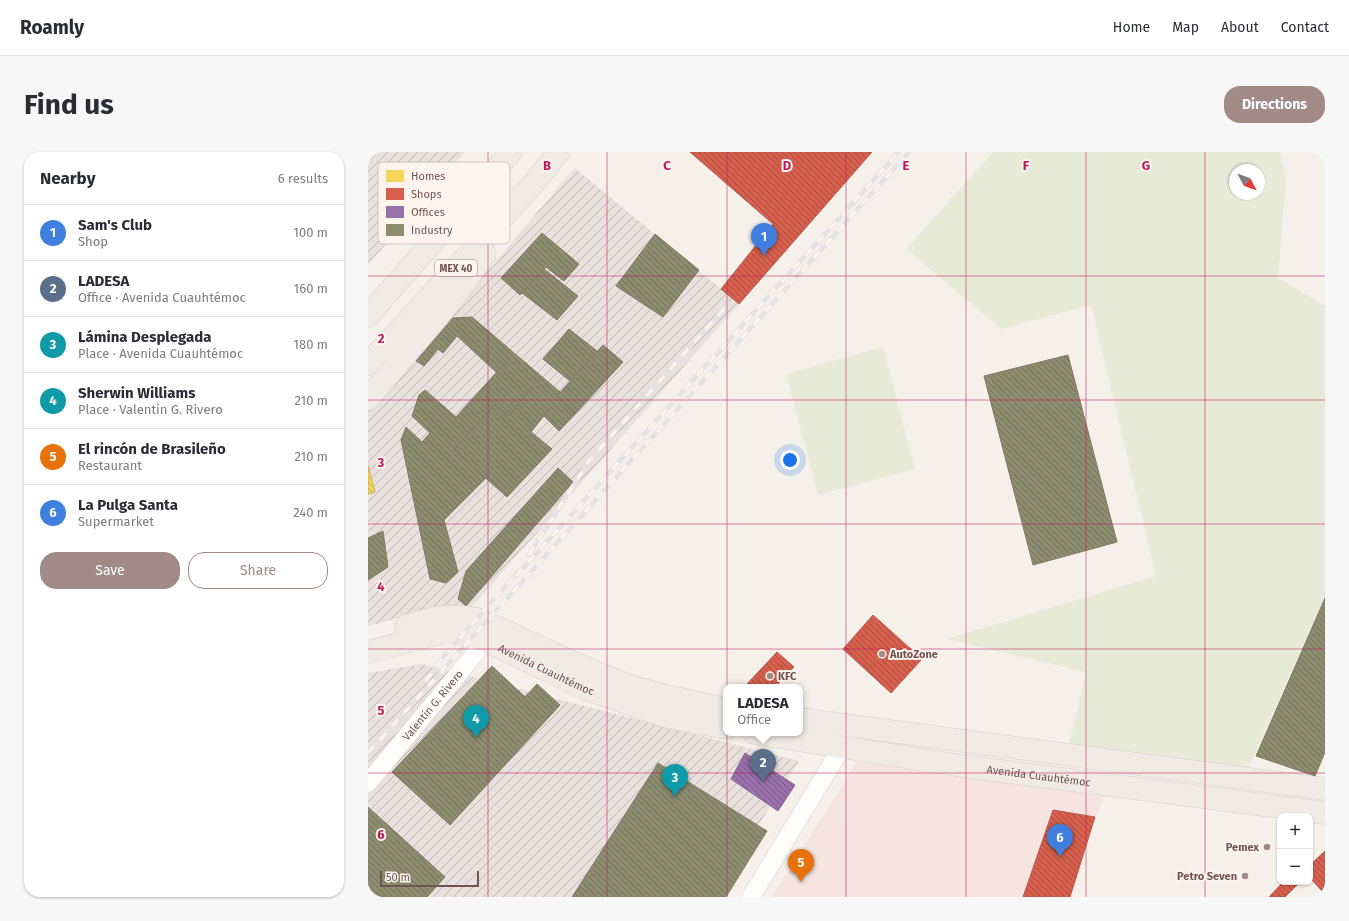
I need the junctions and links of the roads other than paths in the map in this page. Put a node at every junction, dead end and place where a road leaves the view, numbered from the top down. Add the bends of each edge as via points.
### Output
1 (511, 152) edge
2 (559, 152) edge
3 (502, 162) edge
4 (528, 190) junction
5 (510, 209) edge
6 (510, 216) edge
7 (431, 244) edge
8 (478, 244) edge
9 (491, 244) edge
10 (368, 316) edge
11 (368, 364) edge
12 (368, 399) edge
13 (491, 634) junction
14 (368, 637) edge
15 (368, 652) edge
16 (630, 695) junction
17 (723, 708) edge
18 (803, 719) edge
19 (803, 725) edge
20 (723, 727) edge
21 (899, 733) junction
22 (773, 736) edge
23 (842, 747) junction
24 (368, 783) edge
25 (1325, 789) edge
26 (1325, 813) edge
27 (751, 897) edge

1 - 3 main road, MEX 40
2 - 4 main road, MEX 40
4 - 5 main road, MEX 40
4 - 6 main road
7 - 10 main road, MEX 40
8 - 11 main road, MEX 40
9 - 12 main road via 456,295
13 - 14 main road, Avenida Cuauhtémoc via 477,619 465,616 438,616
13 - 15 main road, Avenida Cuauhtémoc via 448,630
13 - 16 main road, Avenida Cuauhtémoc via 586,689
13 - 24 street, Valentín G. Rivero
16 - 17 main road, Avenida Cuauhtémoc via 675,698
16 - 20 main road, Avenida Cuauhtémoc via 668,717
18 - 21 main road
19 - 23 main road via 833,736
21 - 23 main road via 882,738 856,738
21 - 25 main road
22 - 23 main road, Avenida Cuauhtémoc
23 - 26 main road, Avenida Cuauhtémoc
23 - 27 street

